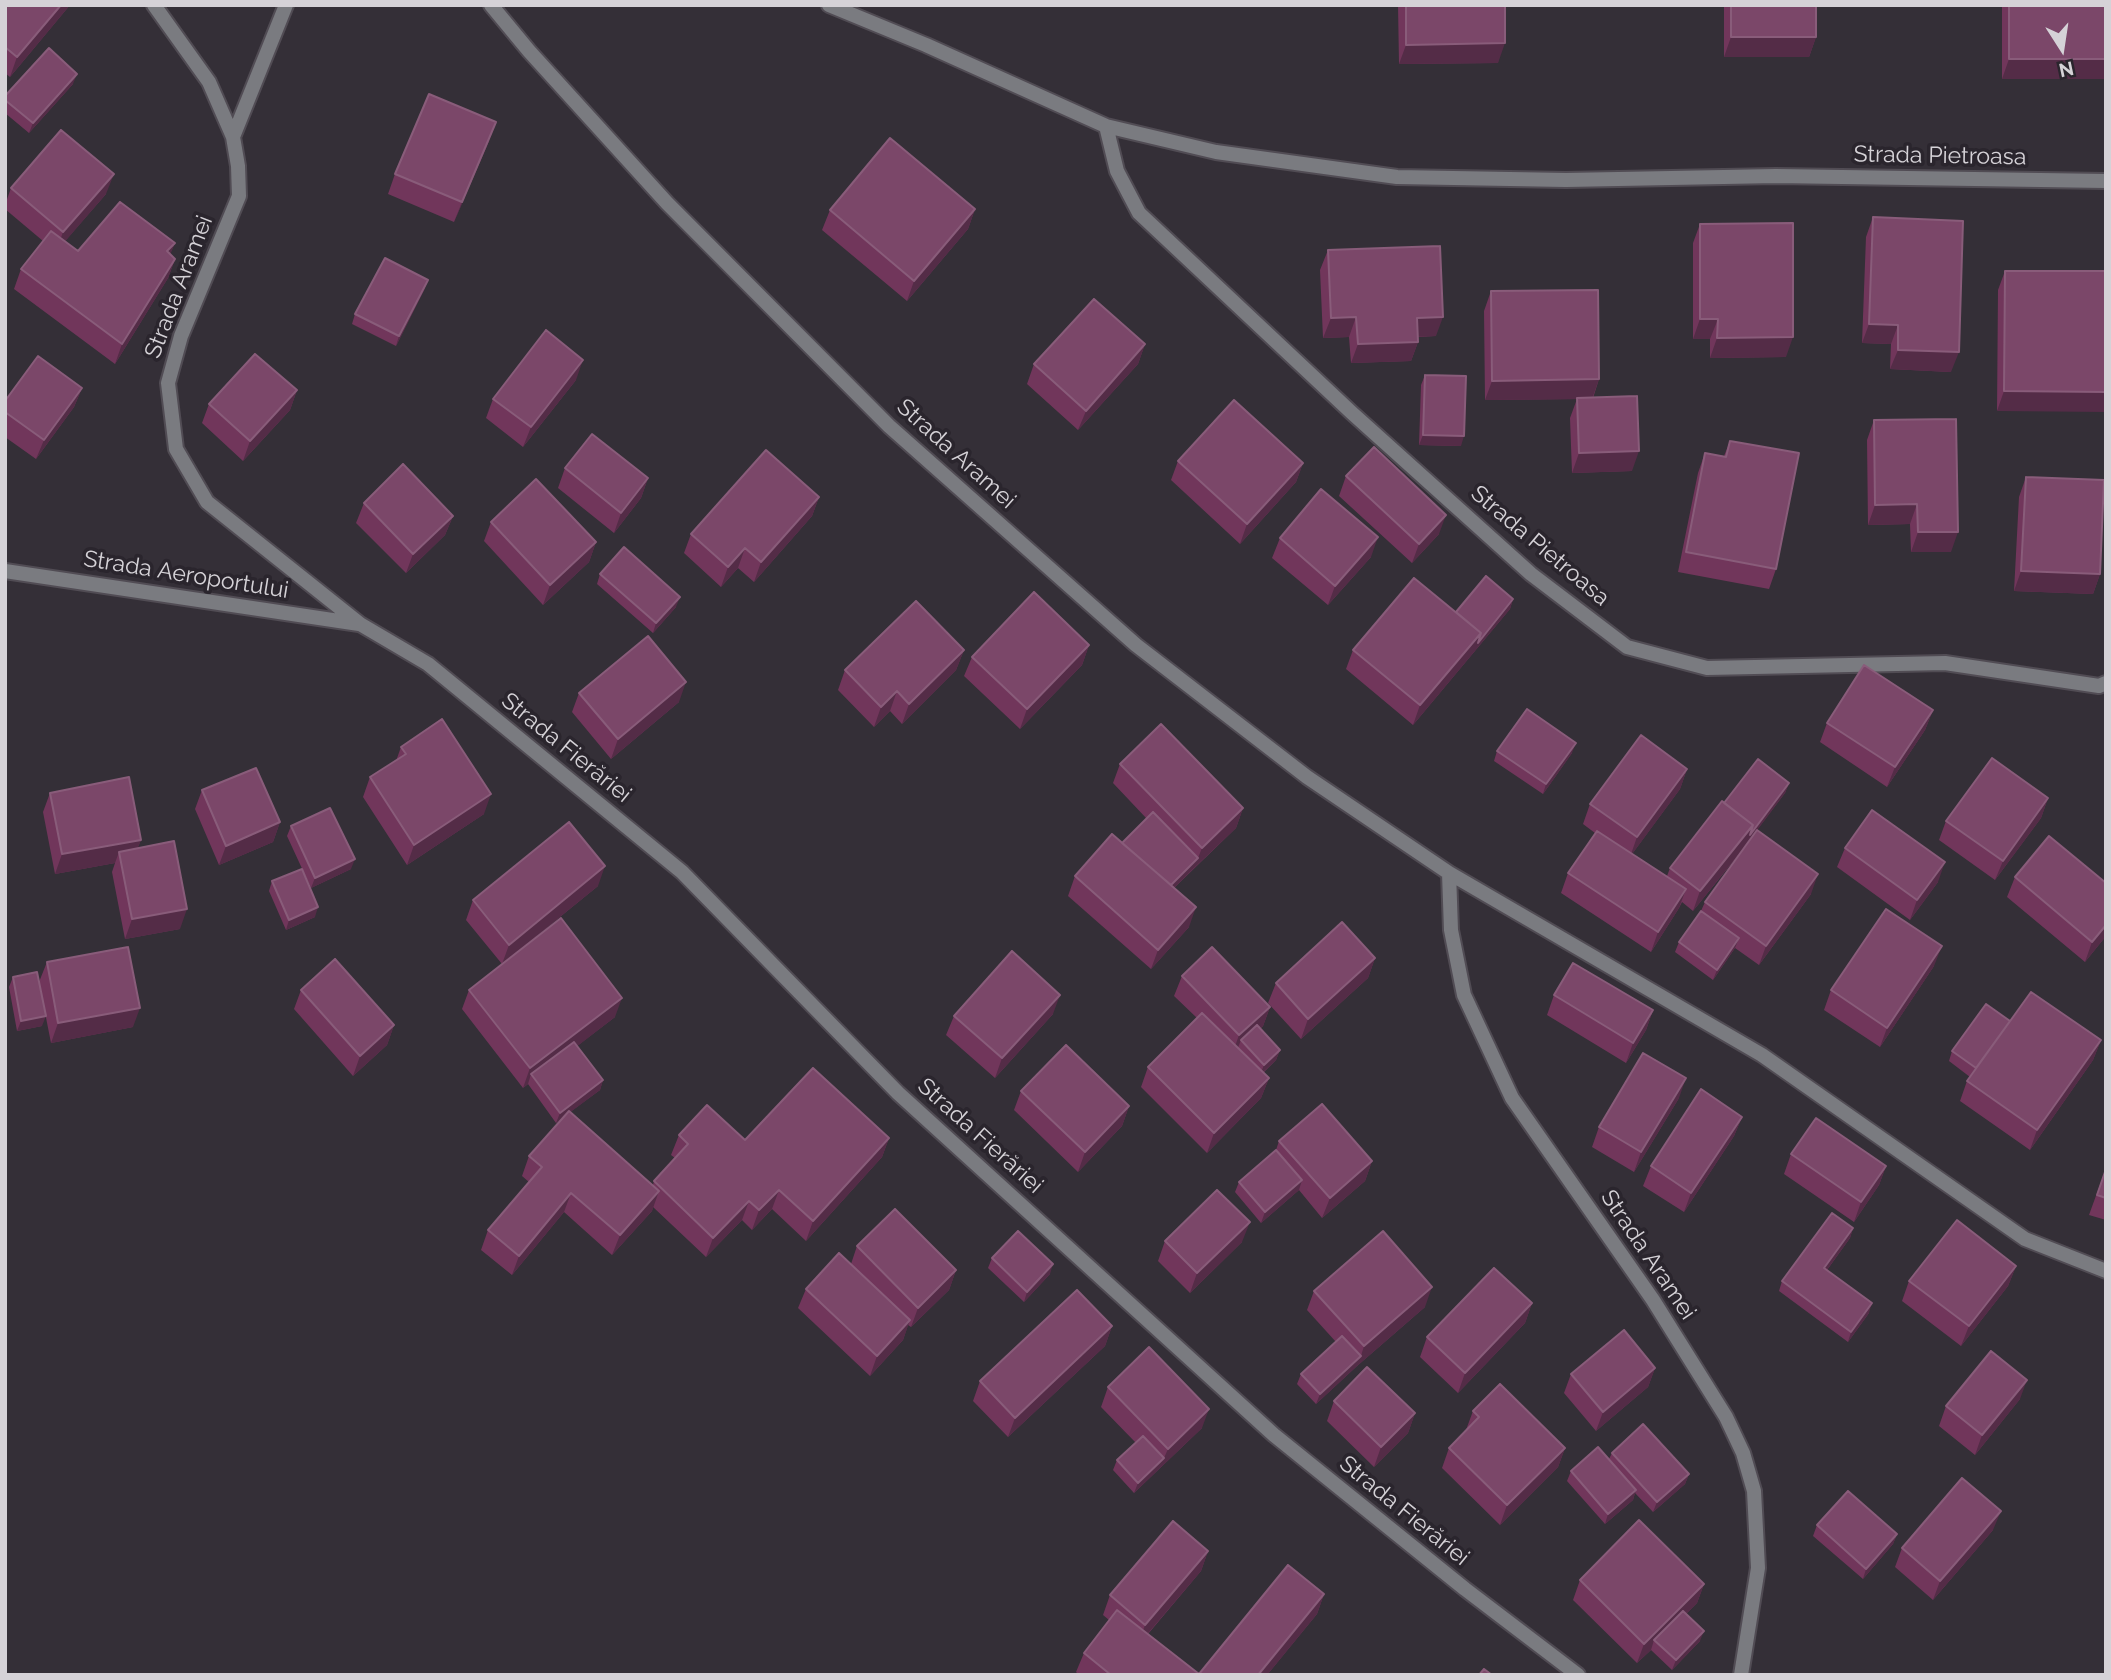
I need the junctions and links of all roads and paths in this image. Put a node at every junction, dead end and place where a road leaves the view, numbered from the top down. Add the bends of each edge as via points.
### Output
1 (155, 5) edge
2 (286, 5) edge
3 (491, 5) edge
4 (829, 5) edge
5 (1106, 126) junction
6 (233, 137) junction
7 (2106, 181) edge
8 (5, 571) edge
9 (360, 624) junction
10 (2106, 683) edge
11 (1449, 873) junction
12 (2106, 1271) edge
13 (1578, 1675) edge
14 (1741, 1675) edge

1 - 6 street, Strada Aramei via 209,82
2 - 6 street, Strada Aramei
3 - 11 street, Strada Aramei via 667,203 889,426 1136,645 1307,777
4 - 5 street, Strada Pietroasa
5 - 7 street, Strada Pietroasa via 1216,152 1397,177
5 - 10 street, Strada Pietroasa via 1117,172 1139,213 1531,574 1627,647 1707,668 1945,663 2099,686
6 - 9 street, Strada Aramei via 239,196 181,337 168,383 176,449 208,502
8 - 9 street, Strada Aeroportului
9 - 13 street, Strada Fierăriei via 428,664 682,872 898,1093 1275,1435
11 - 12 street, Strada Aramei via 1762,1055 2025,1239
11 - 14 street, Strada Aramei via 1451,930 1464,995 1512,1098 1653,1300 1726,1417 1743,1453 1754,1491 1758,1568

